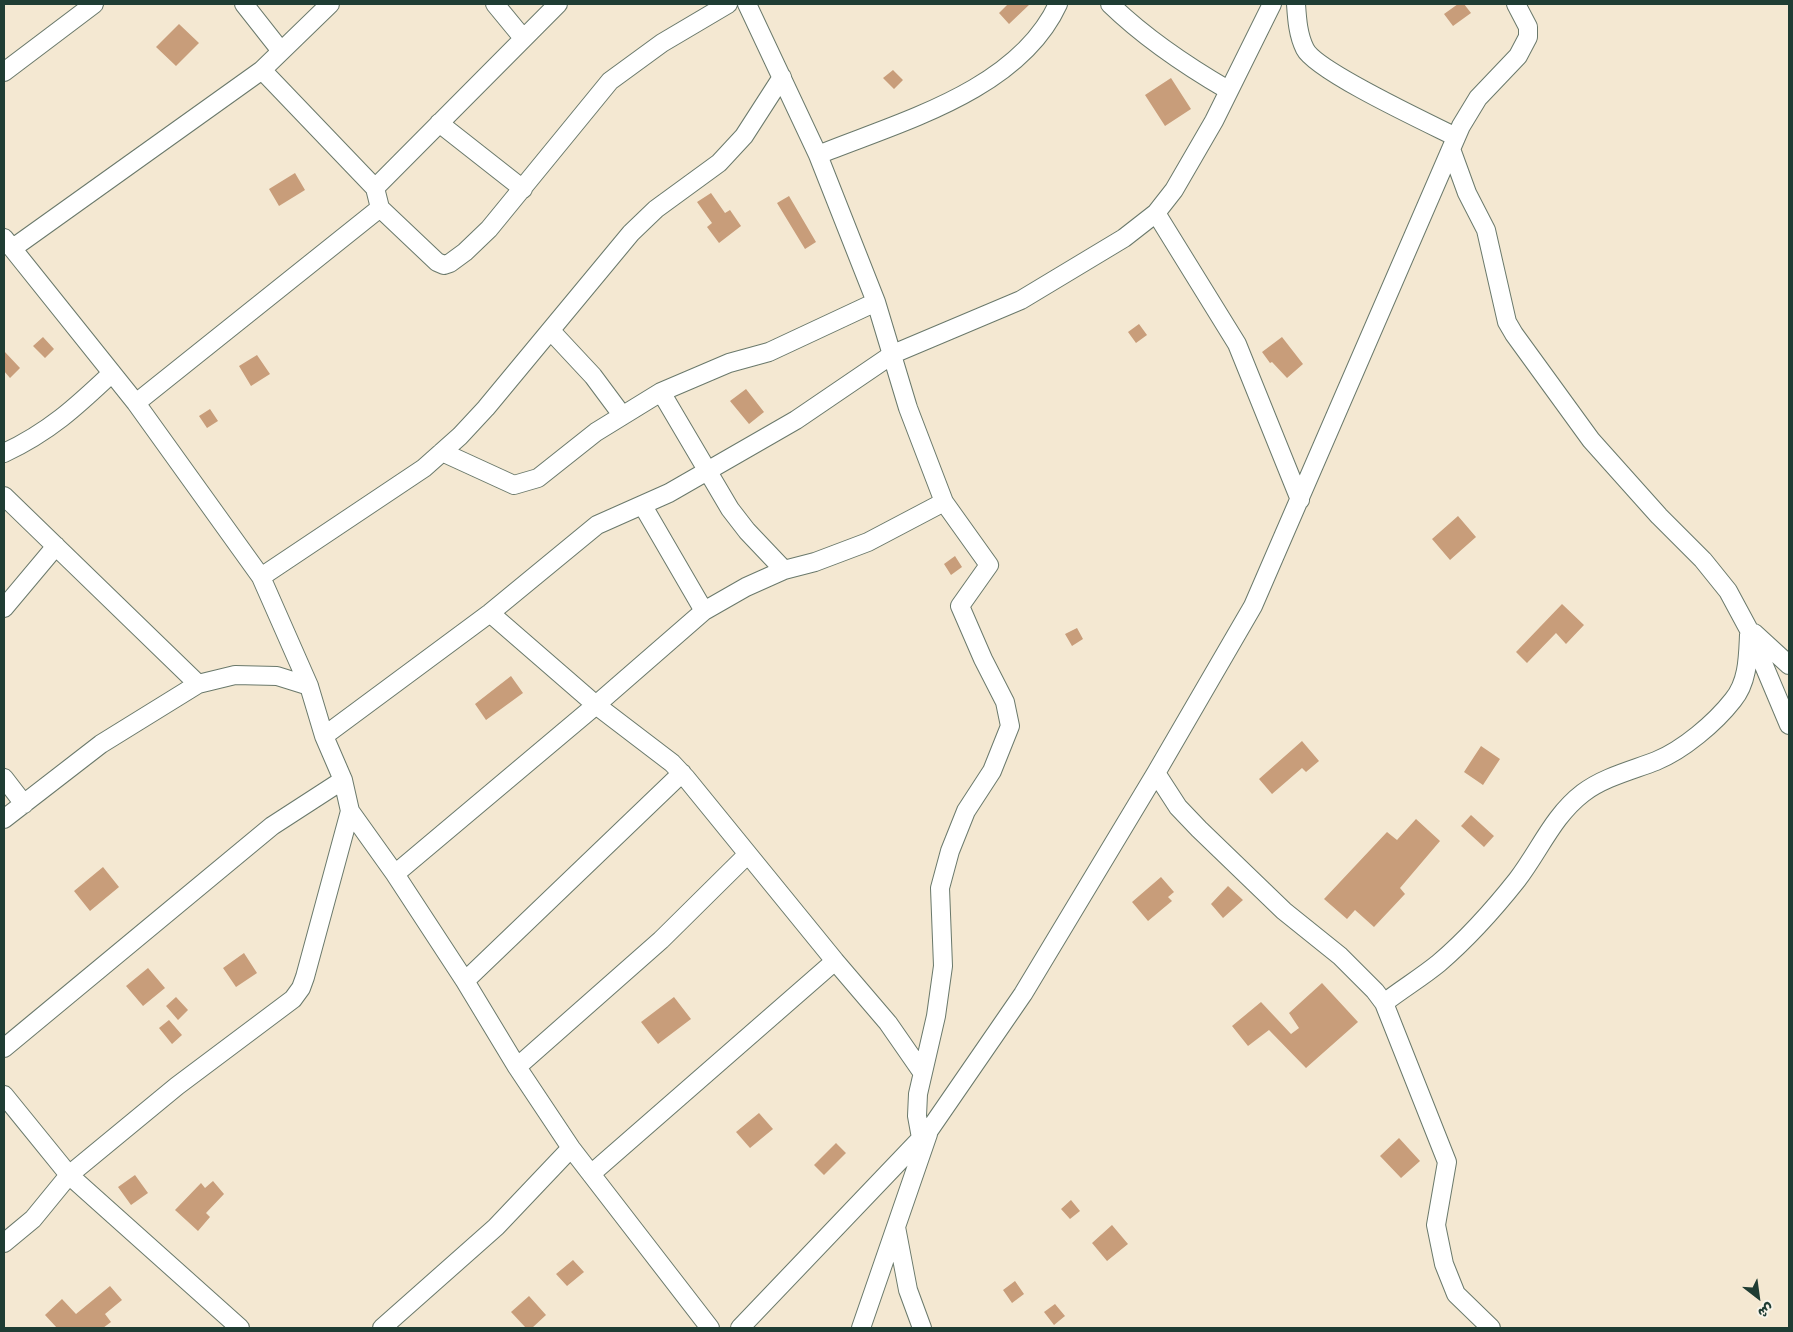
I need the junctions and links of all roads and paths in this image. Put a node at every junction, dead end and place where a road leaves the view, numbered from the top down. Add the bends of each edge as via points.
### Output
1 (94, 4) edge
2 (244, 4) edge
3 (330, 4) edge
4 (495, 4) edge
5 (558, 4) edge
6 (728, 4) edge
7 (747, 4) edge
8 (1058, 4) edge
9 (1110, 4) edge
10 (1272, 4) edge
11 (1296, 4) edge
12 (1516, 4) edge
13 (522, 38) junction
14 (281, 51) junction
15 (262, 70) junction
16 (4, 72) edge
17 (782, 77) junction
18 (1228, 90) junction
19 (439, 123) junction
20 (1453, 143) junction
21 (818, 155) junction
22 (375, 188) junction
23 (523, 189) junction
24 (380, 208) junction
25 (1156, 213) junction
26 (8, 243) edge
27 (876, 302) junction
28 (551, 330) junction
29 (893, 354) junction
30 (112, 373) junction
31 (661, 392) junction
32 (136, 403) junction
33 (622, 415) junction
34 (442, 452) junction
35 (4, 453) edge
36 (708, 470) junction
37 (4, 496) edge
38 (1300, 500) junction
39 (944, 502) junction
40 (643, 506) junction
41 (56, 546) junction
42 (784, 570) junction
43 (262, 577) junction
44 (4, 608) edge
45 (704, 611) junction
46 (490, 613) junction
47 (1749, 630) junction
48 (1789, 665) edge
49 (198, 684) junction
50 (309, 686) junction
51 (596, 705) junction
52 (1789, 725) edge
53 (324, 736) junction
54 (682, 773) junction
55 (1156, 773) junction
56 (4, 778) edge
57 (343, 780) junction
58 (24, 804) junction
59 (350, 811) junction
60 (4, 819) edge
61 (748, 854) junction
62 (395, 874) junction
63 (835, 962) junction
64 (465, 981) junction
65 (1384, 1003) junction
66 (4, 1048) edge
67 (517, 1067) junction
68 (922, 1072) junction
69 (4, 1096) edge
70 (925, 1134) junction
71 (571, 1148) junction
72 (591, 1174) junction
73 (69, 1175) junction
74 (896, 1226) junction
75 (4, 1243) edge
76 (240, 1328) edge
77 (382, 1328) edge
78 (710, 1328) edge
79 (740, 1328) edge
80 (861, 1328) edge
81 (922, 1328) edge
82 (1491, 1328) edge

1 - 16 street
2 - 14 street
3 - 14 street
4 - 13 street
5 - 13 street
6 - 23 street via 662,43 610,80
7 - 17 street
8 - 21 street via 1036,38 1014,61 960,98
9 - 18 street via 1181,63
10 - 18 street
11 - 20 street via 1305,50 1324,68
12 - 20 street via 1528,27 1528,37 1518,56 1478,98
13 - 19 street
14 - 15 street
15 - 22 street
15 - 26 street
17 - 21 street
17 - 28 street via 744,136 719,164 656,208 631,233
18 - 25 street via 1174,190
19 - 22 street
19 - 23 street
20 - 38 street
20 - 47 street via 1467,193 1486,230 1507,322 1514,334 1591,440 1728,591
21 - 27 street
22 - 24 street
23 - 24 street via 471,246 444,265
24 - 32 street
25 - 29 street via 1124,238 1021,300
25 - 38 street via 1237,344
26 - 30 street
27 - 29 street
27 - 31 street via 768,352 728,363
28 - 33 street via 593,376
28 - 34 street via 486,408
29 - 36 street via 796,420
29 - 39 street via 908,408
30 - 32 street
30 - 35 street via 73,411 33,440
31 - 33 street
31 - 36 street
32 - 43 street
33 - 34 street via 528,483 514,485
34 - 43 street via 424,468
36 - 40 street
36 - 42 street via 730,509
37 - 41 street
38 - 55 street via 1253,606
39 - 42 street via 868,542
39 - 68 street via 990,565 960,606 1005,702 1010,726 992,771 966,811 940,888 943,966 936,1016
40 - 45 street
40 - 46 street via 584,534
41 - 44 street
41 - 49 street
42 - 45 street
43 - 50 street
45 - 51 street
46 - 51 street
46 - 53 street
47 - 48 street
47 - 52 street
47 - 65 street via 1745,678 1734,699 1717,718 1659,760 1584,792 1552,823 1518,879 1474,929 1438,963
49 - 50 street via 235,675 277,676
49 - 58 street via 100,744
50 - 53 street
51 - 54 street
51 - 62 street
53 - 57 street
54 - 61 street
54 - 64 street
55 - 65 street via 1178,807 1199,829 1284,912 1340,956
55 - 70 street via 1023,994
56 - 58 street
57 - 59 street
57 - 66 street via 272,826
58 - 60 street
59 - 62 street
59 - 73 street via 301,988 293,999 176,1086
61 - 63 street
61 - 67 street via 661,940
62 - 64 street
63 - 68 street via 888,1023
63 - 72 street
64 - 67 street
65 - 82 street via 1447,1162 1436,1226 1444,1264 1456,1294
67 - 71 street
68 - 70 street via 917,1116
69 - 73 street
70 - 74 street
70 - 79 street
71 - 72 street
71 - 77 street via 496,1227
72 - 78 street
73 - 75 street via 34,1219
73 - 76 street
74 - 80 street
74 - 81 street via 908,1290

